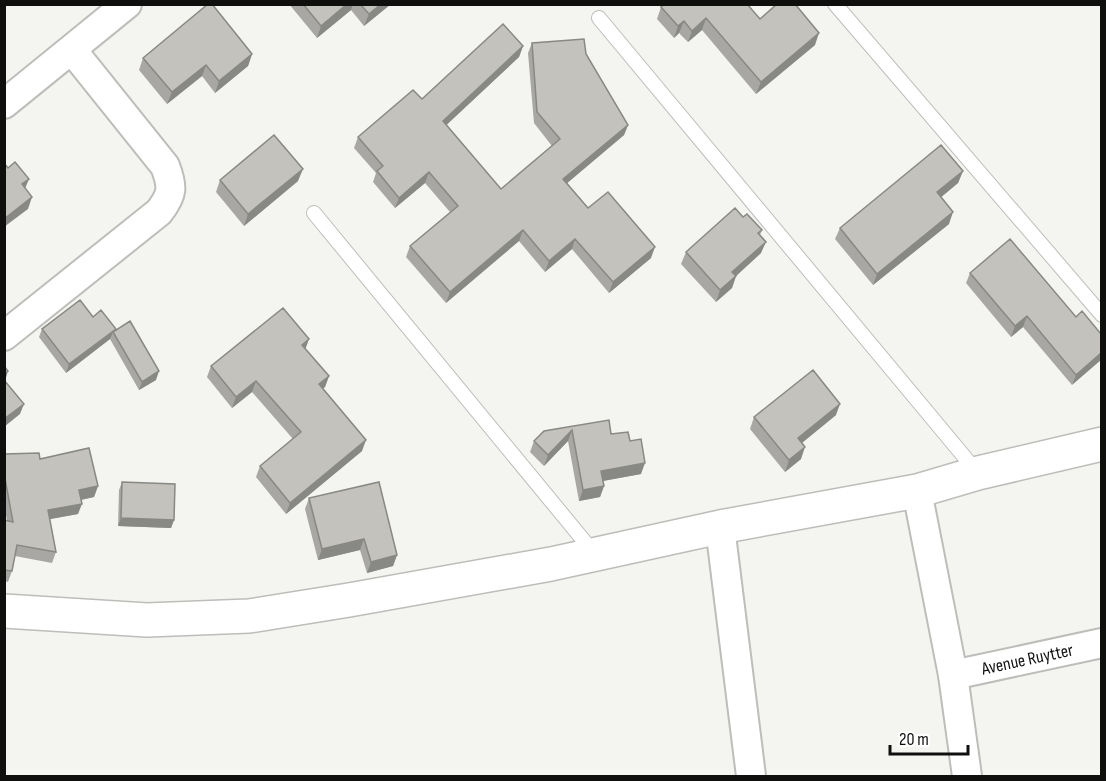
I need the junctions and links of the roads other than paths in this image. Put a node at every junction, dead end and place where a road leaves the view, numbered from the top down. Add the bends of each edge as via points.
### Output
1 (127, 4) edge
2 (835, 4) edge
3 (599, 18) dead end
4 (72, 50) junction
5 (4, 104) edge
6 (314, 213) dead end
7 (1101, 315) edge
8 (4, 336) edge
9 (1101, 444) edge
10 (978, 473) junction
11 (917, 491) junction
12 (720, 527) junction
13 (596, 554) junction
14 (4, 611) edge
15 (1101, 643) edge
16 (953, 675) junction
17 (751, 777) edge
18 (967, 777) edge

1 - 4 street
2 - 7 lane
3 - 10 lane
4 - 5 street
4 - 8 street via 165,165 171,182 169,199 159,212
6 - 13 lane
9 - 10 main road
10 - 11 main road
11 - 12 main road
11 - 16 street
12 - 13 main road
12 - 17 street
13 - 14 main road via 249,616 147,620
15 - 16 street, Avenue Ruytter
16 - 18 street

